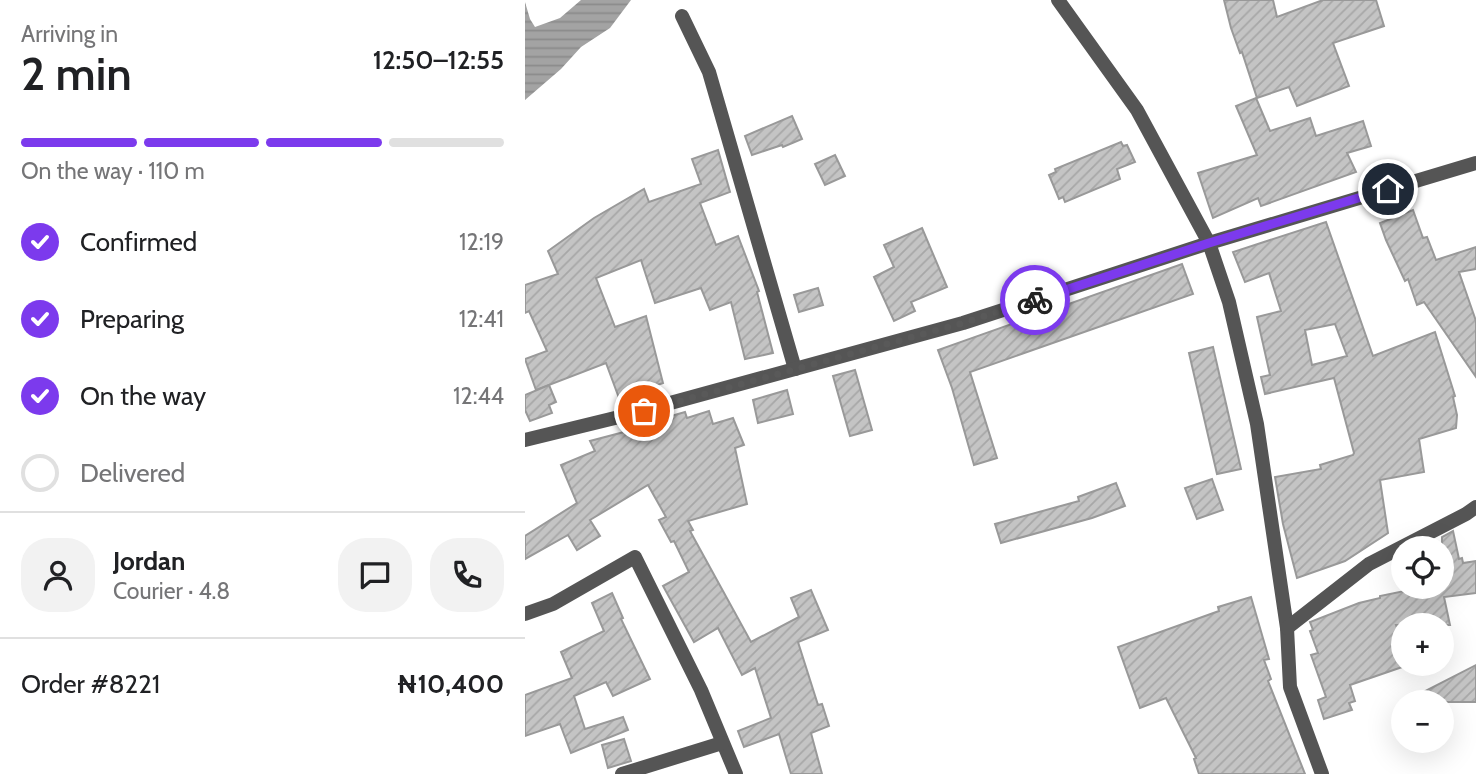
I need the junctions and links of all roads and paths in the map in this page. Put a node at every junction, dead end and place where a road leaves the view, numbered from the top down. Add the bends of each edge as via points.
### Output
1 (1058, 0) edge
2 (682, 16) dead end
3 (1476, 163) edge
4 (1209, 243) junction
5 (795, 369) junction
6 (525, 440) edge
7 (1476, 507) edge
8 (525, 614) edge
9 (1287, 628) junction
10 (722, 743) junction
11 (622, 774) edge
12 (736, 774) edge
13 (1322, 774) edge

1 - 4 street via 1137,110
2 - 5 street via 709,72
3 - 4 street
4 - 5 street via 963,323
4 - 9 street via 1229,302 1257,424
5 - 6 street
7 - 9 street via 1369,564
8 - 10 street via 553,604 635,557
9 - 13 street via 1290,687
10 - 11 street
10 - 12 street

